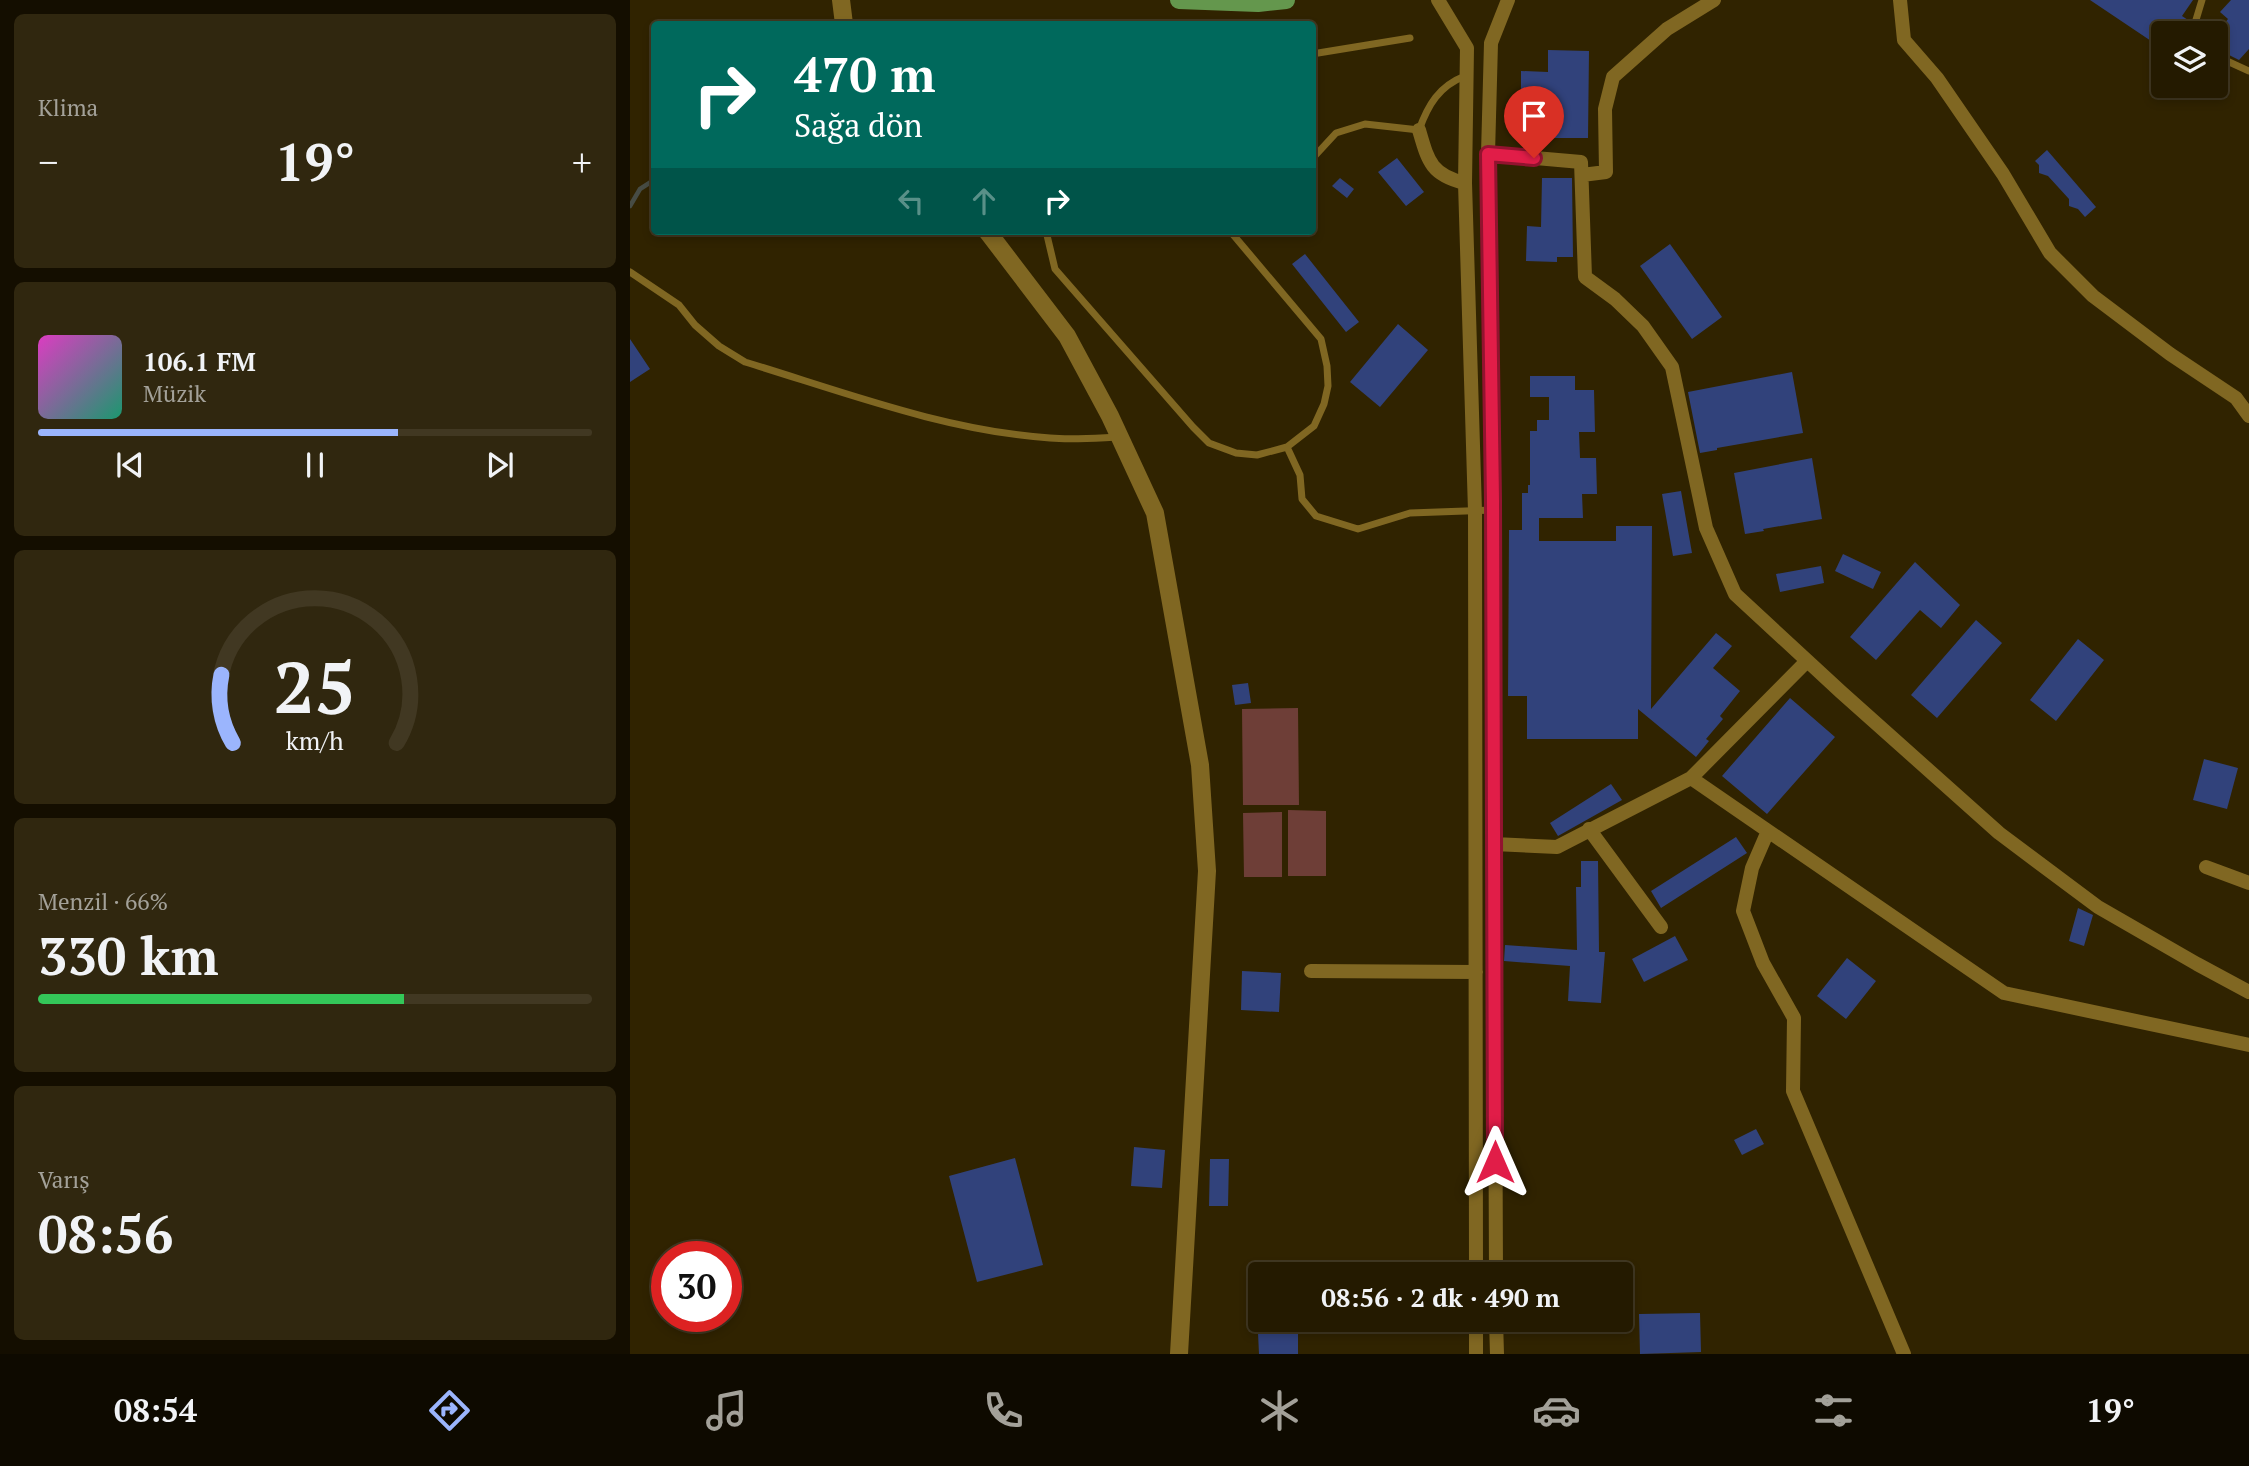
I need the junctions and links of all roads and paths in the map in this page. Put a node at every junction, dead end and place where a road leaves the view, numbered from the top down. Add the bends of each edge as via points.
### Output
1 (841, 0) edge
2 (1179, 0) edge
3 (1286, 0) edge
4 (1438, 0) edge
5 (1508, 0) edge
6 (1714, 0) edge
7 (1900, 0) edge
8 (2202, 0) edge
9 (844, 21) edge
10 (2196, 21) edge
11 (1410, 38) dead end
12 (1316, 53) edge
13 (2228, 61) edge
14 (2249, 71) edge
15 (1465, 76) junction
16 (1419, 130) junction
17 (1488, 154) junction
18 (1316, 155) edge
19 (1582, 174) junction
20 (1465, 183) junction
21 (990, 235) edge
22 (1047, 235) edge
23 (1233, 235) edge
24 (630, 272) edge
25 (2249, 416) edge
26 (1119, 438) junction
27 (1287, 447) junction
28 (1493, 510) junction
29 (1475, 511) junction
30 (1807, 661) junction
31 (1691, 778) junction
32 (1589, 829) junction
33 (1768, 831) junction
34 (1494, 844) junction
35 (2206, 867) dead end
36 (2249, 883) edge
37 (1661, 927) dead end
38 (1311, 971) dead end
39 (1476, 972) junction
40 (2249, 992) edge
41 (2249, 1045) edge
42 (1476, 1262) edge
43 (1496, 1262) edge
44 (1476, 1332) edge
45 (1496, 1332) edge
46 (1180, 1354) edge
47 (1476, 1354) edge
48 (1497, 1354) edge
49 (1904, 1354) edge

1 - 9 street
2 - 3 main road
4 - 15 street via 1467,48
5 - 17 street via 1490,43
6 - 19 street via 1667,29 1613,77 1605,109 1606,172
7 - 25 street via 1904,40 1944,88 2003,174 2050,253 2093,296 2236,398
8 - 10 lane
11 - 12 lane
13 - 14 lane
15 - 16 lane via 1451,82 1428,106
15 - 20 street
16 - 18 lane via 1365,124 1336,133
16 - 20 street via 1428,161 1447,179
17 - 19 street via 1581,162
17 - 28 street
19 - 30 street via 1586,277 1643,326 1672,367 1706,528 1735,594
20 - 29 street
21 - 26 street via 1067,336
22 - 27 lane via 1055,269 1209,443 1257,455
23 - 27 lane via 1321,339 1328,386 1324,404 1314,426
24 - 26 lane via 679,305 719,346 745,362 943,420 1051,438
26 - 46 street via 1155,513 1202,792 1207,871
27 - 29 lane via 1300,475 1302,499 1316,516 1358,529 1409,513
28 - 29 lane
28 - 34 street
29 - 39 street
30 - 31 street
30 - 40 street via 1999,833 2098,906
31 - 32 street
31 - 33 street
32 - 34 street via 1557,847
32 - 37 street
33 - 41 street via 2004,993
33 - 49 street via 1752,868 1744,911 1763,963 1794,1018 1793,1091
34 - 43 street
35 - 36 street
38 - 39 street
39 - 42 street
44 - 47 street
45 - 48 street

